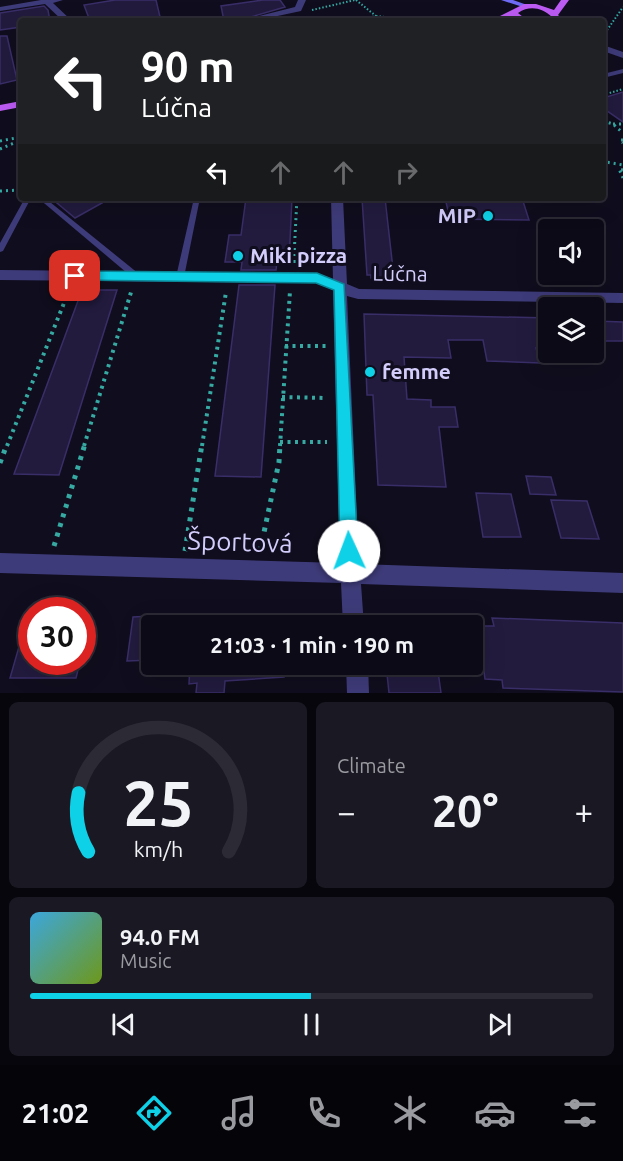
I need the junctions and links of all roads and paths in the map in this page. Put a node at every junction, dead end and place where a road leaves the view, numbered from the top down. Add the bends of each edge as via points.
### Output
1 (59, 0) edge
2 (302, 0) edge
3 (355, 0) edge
4 (499, 0) edge
5 (505, 0) edge
6 (563, 0) edge
7 (46, 1) edge
8 (529, 2) edge
9 (541, 7) junction
10 (623, 7) edge
11 (0, 9) edge
12 (302, 12) dead end
13 (514, 12) junction
14 (376, 16) junction
15 (65, 18) edge
16 (257, 18) edge
17 (368, 18) edge
18 (393, 18) edge
19 (501, 18) edge
20 (521, 18) edge
21 (554, 18) edge
22 (555, 18) edge
23 (606, 31) edge
24 (606, 49) edge
25 (623, 55) edge
26 (623, 71) edge
27 (606, 75) edge
28 (623, 89) edge
29 (606, 94) edge
30 (18, 105) edge
31 (0, 108) edge
32 (606, 119) edge
33 (613, 124) junction
34 (623, 124) edge
35 (623, 133) edge
36 (18, 138) edge
37 (18, 140) edge
38 (0, 141) edge
39 (0, 149) edge
40 (606, 162) edge
41 (623, 165) edge
42 (623, 170) edge
43 (623, 178) edge
44 (18, 190) edge
45 (0, 191) edge
46 (26, 201) edge
47 (45, 201) edge
48 (196, 201) edge
49 (297, 201) edge
50 (337, 201) edge
51 (0, 249) edge
52 (0, 275) edge
53 (75, 276) junction
54 (136, 276) junction
55 (228, 276) junction
56 (180, 277) junction
57 (293, 278) junction
58 (340, 287) junction
59 (623, 298) edge
60 (285, 346) junction
61 (342, 346) junction
62 (282, 397) junction
63 (344, 398) junction
64 (280, 442) junction
65 (345, 442) junction
66 (0, 463) edge
67 (0, 563) edge
68 (49, 564) junction
69 (183, 568) junction
70 (256, 569) junction
71 (350, 573) junction
72 (623, 583) edge
73 (353, 615) edge
74 (357, 675) edge
75 (358, 693) edge

1 - 7 street
2 - 16 street via 298,9
3 - 12 path
3 - 14 path
4 - 13 street
5 - 8 street
6 - 9 main road
6 - 22 main road
7 - 11 street
7 - 15 street
8 - 9 main road
8 - 13 main road
9 - 21 main road
10 - 23 path
13 - 19 main road
13 - 20 main road
14 - 17 path
14 - 18 path
24 - 25 street
26 - 27 lane
28 - 29 path
30 - 31 main road
32 - 33 path
33 - 34 path
33 - 35 path
36 - 38 path
37 - 39 path
40 - 41 path
42 - 43 path via 619,170
44 - 45 path
46 - 51 lane
47 - 54 lane
48 - 56 lane
49 - 57 path
50 - 58 street
52 - 53 street, Lúčna
53 - 54 street, Lúčna
53 - 66 path
54 - 56 street, Lúčna
54 - 68 path
55 - 56 street, Lúčna
55 - 57 street, Lúčna
55 - 69 path
57 - 58 street, Lúčna via 317,278
57 - 60 path
58 - 59 street, Lúčna via 358,294
58 - 61 street
60 - 61 path
60 - 62 path
61 - 63 street
62 - 63 path
62 - 64 path
63 - 65 street
64 - 65 path
64 - 70 path
65 - 71 street
67 - 68 street, Športová
68 - 69 street, Športová
69 - 70 street, Športová
70 - 71 street, Športová
71 - 72 street, Športová
71 - 73 street
74 - 75 street

